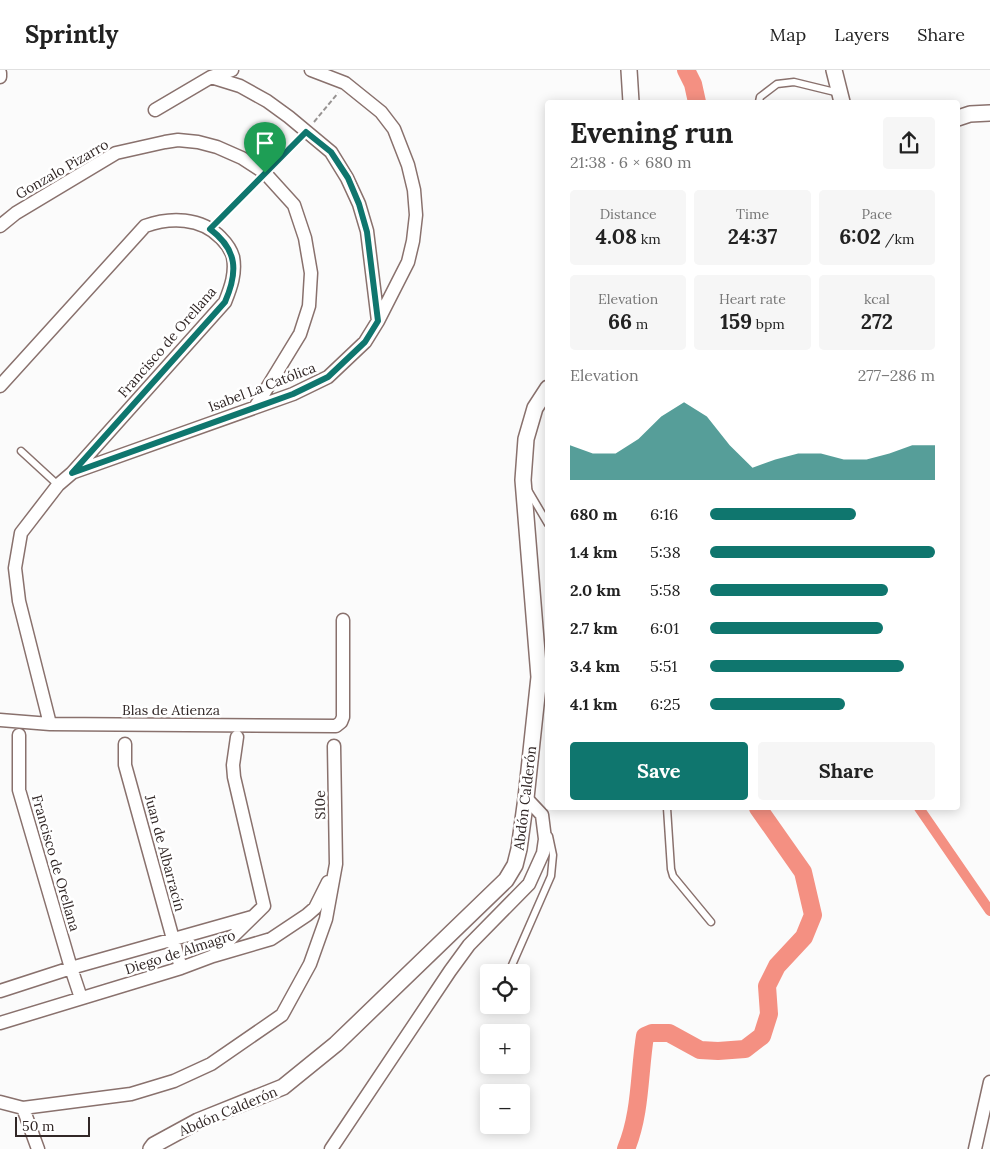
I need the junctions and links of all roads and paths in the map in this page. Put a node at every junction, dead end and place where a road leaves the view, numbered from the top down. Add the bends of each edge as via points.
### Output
1 (232, 70) edge
2 (311, 70) edge
3 (629, 70) edge
4 (834, 70) edge
5 (0, 73) edge
6 (0, 77) edge
7 (211, 77) junction
8 (345, 83) junction
9 (841, 98) edge
10 (631, 100) edge
11 (759, 100) edge
12 (155, 110) dead end
13 (990, 113) edge
14 (960, 117) edge
15 (306, 132) junction
16 (265, 173) junction
17 (0, 226) edge
18 (210, 229) junction
19 (378, 321) junction
20 (0, 386) edge
21 (545, 392) edge
22 (256, 406) junction
23 (21, 451) dead end
24 (72, 473) junction
25 (523, 480) junction
26 (58, 484) junction
27 (545, 519) edge
28 (343, 620) dead end
29 (0, 720) edge
30 (50, 724) junction
31 (19, 735) dead end
32 (237, 737) dead end
33 (125, 744) dead end
34 (334, 746) dead end
35 (526, 798) junction
36 (667, 810) edge
37 (544, 823) junction
38 (336, 864) junction
39 (252, 917) junction
40 (711, 922) dead end
41 (172, 938) junction
42 (213, 956) junction
43 (512, 964) edge
44 (71, 968) junction
45 (181, 968) junction
46 (0, 991) edge
47 (82, 998) junction
48 (0, 1023) edge
49 (990, 1082) edge
50 (0, 1102) edge
51 (23, 1108) junction
52 (38, 1149) edge
53 (150, 1149) edge
54 (331, 1149) edge
55 (975, 1149) edge

1 - 7 street
2 - 8 street, Isabel La Católica
3 - 10 street
4 - 9 street
5 - 6 street
7 - 12 street
7 - 15 street via 240,86 267,101
8 - 15 path
8 - 19 street, Isabel La Católica via 381,112 394,129 414,190 416,215 412,248
9 - 11 lane via 794,82 777,84
13 - 14 street
15 - 16 path
15 - 19 street via 331,152 348,178 359,204 367,232
16 - 17 street, Gonzalo Pizarro via 217,147 178,140 165,142 116,154 16,213
16 - 18 path
16 - 22 street, Gonzalo Pizarro via 294,205 305,238 311,273 309,306 300,334
18 - 20 street, Francisco de Orellana via 192,221 179,220 145,226
18 - 24 street, Francisco de Orellana via 227,244 232,256 232,286 225,302
19 - 22 street, Isabel La Católica via 365,342 328,377 293,394
21 - 25 street, Abdón Calderón via 534,408 526,439
22 - 24 street, Isabel La Católica
23 - 26 lane
24 - 26 street, Francisco de Orellana
25 - 27 lane
25 - 35 street, Abdón Calderón via 538,677
26 - 30 street, Francisco de Orellana via 21,533 15,568
28 - 30 street, Blas de Atienza via 343,717 336,726
29 - 30 street, Blas de Atienza
31 - 44 street, Francisco de Orellana via 19,790
32 - 39 street via 234,777 264,902 262,909
33 - 41 street, Juan de Albarracín via 126,765
34 - 38 street, S10e
35 - 37 street via 542,815
35 - 53 street, Abdón Calderón via 519,848 506,880 336,1044 283,1088 198,1121
36 - 40 lane via 673,876
37 - 43 lane via 553,855 551,876
37 - 54 street via 543,853 529,884 469,945
38 - 42 street, Diego de Almagro via 315,908 307,916 271,939
38 - 51 street, S10e via 326,919 313,955 282,1016 211,1064 174,1081 132,1094
39 - 41 street, Diego de Almagro
39 - 42 street
41 - 44 street, Diego de Almagro
41 - 45 street, Juan de Albarracín
42 - 45 street, Diego de Almagro
44 - 46 street, Diego de Almagro
44 - 47 street, Francisco de Orellana
45 - 47 street, Diego de Almagro
47 - 48 street, Diego de Almagro
49 - 55 street
50 - 51 street
51 - 52 street

